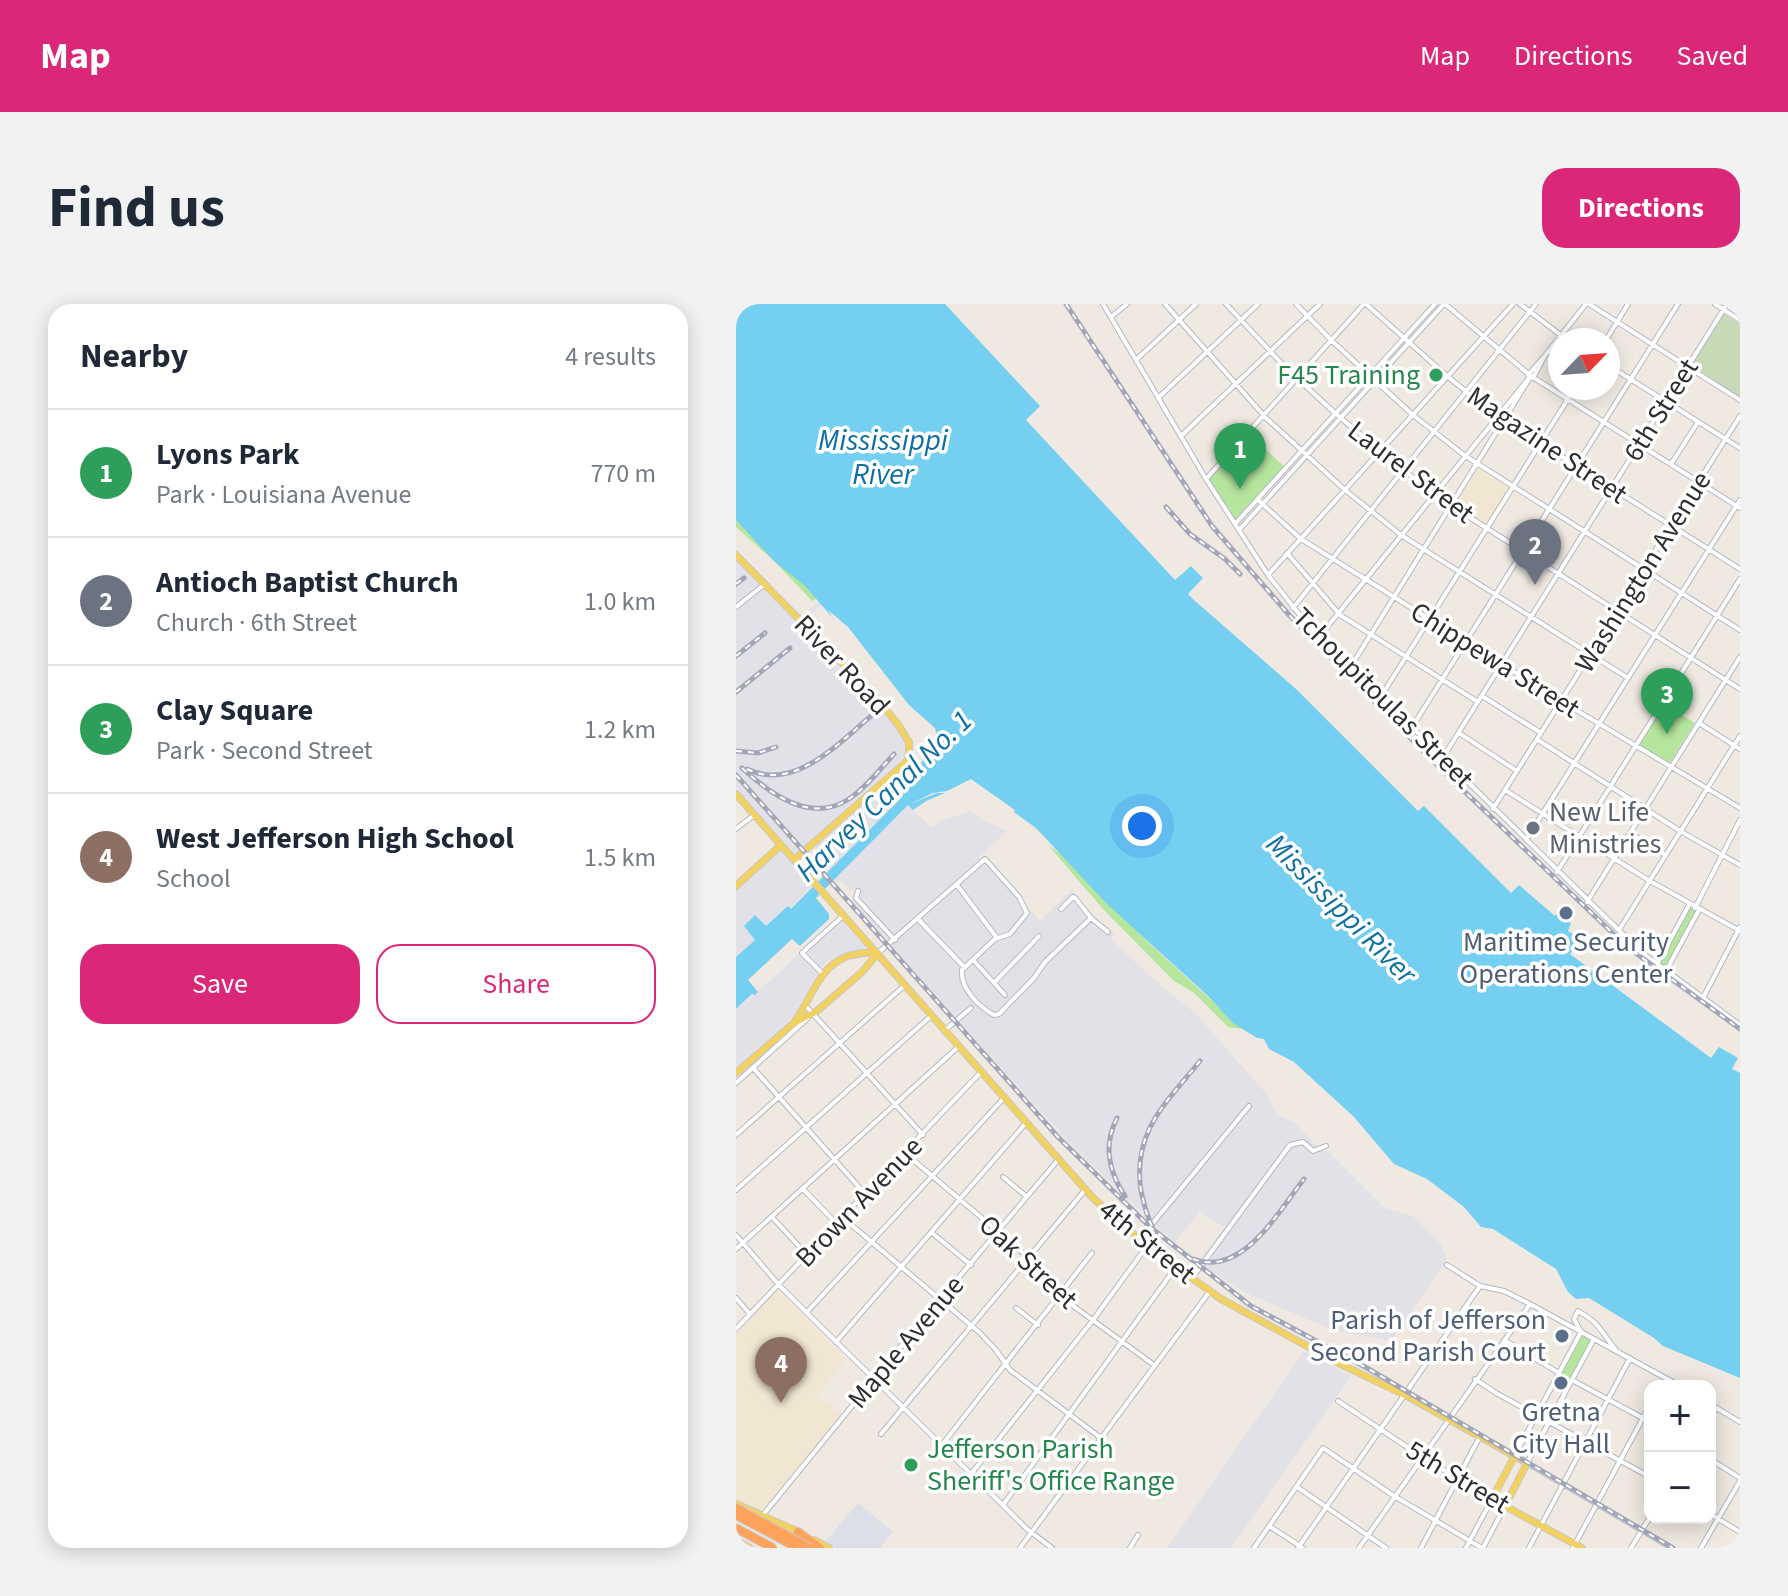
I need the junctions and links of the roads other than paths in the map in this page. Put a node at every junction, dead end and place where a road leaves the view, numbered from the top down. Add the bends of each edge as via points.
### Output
1 (1103, 304) edge
2 (1127, 304) edge
3 (1165, 304) edge
4 (1196, 304) edge
5 (1226, 304) edge
6 (1258, 304) edge
7 (1296, 304) edge
8 (1320, 304) edge
9 (1365, 304) edge
10 (1435, 304) edge
11 (1444, 304) edge
12 (1513, 304) edge
13 (1520, 304) edge
14 (1536, 304) edge
15 (1587, 304) edge
16 (1628, 304) edge
17 (1678, 304) edge
18 (1715, 304) edge
19 (1727, 304) edge
20 (1724, 310) junction
21 (1530, 311) junction
22 (1307, 316) junction
23 (1111, 317) junction
24 (1241, 320) junction
25 (1740, 320) edge
26 (1178, 321) junction
27 (1617, 322) junction
28 (1550, 328) edge
29 (1567, 328) edge
30 (1613, 328) edge
31 (1483, 338) junction
32 (1407, 340) junction
33 (1332, 341) junction
34 (1653, 345) junction
35 (1498, 351) junction
36 (1270, 352) junction
37 (1548, 352) edge
38 (1206, 353) junction
39 (1136, 360) junction
40 (1688, 367) junction
41 (1620, 373) edge
42 (1530, 376) junction
43 (1448, 377) junction
44 (1372, 378) junction
45 (1297, 379) junction
46 (1631, 380) junction
47 (1235, 385) junction
48 (1548, 387) edge
49 (1466, 392) junction
50 (1158, 398) junction
51 (1568, 400) joint
52 (1740, 400) edge
53 (1666, 402) junction
54 (1413, 415) junction
55 (1496, 415) junction
56 (1264, 416) junction
57 (1338, 416) junction
58 (1740, 416) edge
59 (1505, 421) junction
60 (1604, 422) junction
61 (1698, 422) junction
62 (1434, 432) junction
63 (1181, 436) junction
64 (1726, 439) junction
65 (1541, 443) junction
66 (1639, 444) junction
67 (1740, 448) edge
68 (1379, 452) junction
69 (1304, 453) junction
70 (1464, 455) junction
71 (1671, 464) junction
72 (1478, 465) junction
73 (1576, 466) junction
74 (1402, 471) junction
75 (1206, 479) junction
76 (1699, 483) junction
77 (1513, 487) junction
78 (1612, 489) junction
79 (1345, 490) junction
80 (1433, 494) junction
81 (1258, 500) junction
82 (1740, 500) edge
83 (1263, 504) junction
84 (1451, 507) junction
85 (1738, 507) edge
86 (1549, 509) junction
87 (1371, 511) junction
88 (1235, 524) junction
89 (1671, 526) junction
90 (1487, 529) junction
91 (1239, 530) junction
92 (1585, 532) junction
93 (1401, 535) junction
94 (1301, 539) junction
95 (1709, 549) junction
96 (1424, 550) junction
97 (1522, 551) junction
98 (1287, 553) junction
99 (736, 555) edge
100 (1332, 559) junction
101 (1644, 569) junction
102 (1740, 569) edge
103 (1459, 572) junction
104 (1558, 574) junction
105 (1268, 575) junction
106 (1366, 579) junction
107 (1740, 579) edge
108 (1313, 583) junction
109 (765, 584) junction
110 (1681, 593) junction
111 (1495, 595) junction
112 (1394, 597) junction
113 (736, 607) edge
114 (1293, 608) junction
115 (1617, 612) junction
116 (1338, 613) junction
117 (1717, 615) junction
118 (1531, 617) junction
119 (1430, 619) junction
120 (1740, 630) edge
121 (1371, 634) junction
122 (1655, 635) junction
123 (1319, 637) junction
124 (1465, 641) junction
125 (1591, 654) junction
126 (1407, 656) junction
127 (1740, 657) edge
128 (1690, 658) junction
129 (1501, 664) junction
130 (1350, 668) junction
131 (1628, 678) junction
132 (1441, 679) junction
133 (1726, 680) junction
134 (1740, 689) edge
135 (1482, 695) junction
136 (1380, 698) junction
137 (1561, 701) junction
138 (1478, 702) junction
139 (1699, 723) junction
140 (1599, 724) junction
141 (1411, 729) junction
142 (1458, 733) junction
143 (1541, 733) junction
144 (1740, 736) edge
145 (1537, 739) junction
146 (1734, 745) junction
147 (1635, 746) junction
148 (1740, 749) edge
149 (1442, 759) junction
150 (1575, 763) junction
151 (1671, 767) junction
152 (1517, 771) junction
153 (1610, 785) junction
154 (1708, 789) junction
155 (1505, 790) junction
156 (736, 794) edge
157 (1645, 808) junction
158 (1740, 808) edge
159 (1493, 809) junction
160 (1543, 813) junction
161 (754, 815) junction
162 (1740, 820) edge
163 (736, 829) edge
164 (1680, 831) junction
165 (1630, 833) junction
166 (1579, 836) junction
167 (1525, 840) junction
168 (781, 845) junction
169 (1722, 854) junction
170 (1665, 855) junction
171 (1614, 858) junction
172 (794, 860) junction
173 (1740, 865) edge
174 (1557, 872) junction
175 (1650, 881) junction
176 (957, 885) junction
177 (736, 886) edge
178 (858, 891) dead end
179 (1587, 902) junction
180 (1689, 905) junction
181 (1061, 909) dead end
182 (1697, 909) junction
183 (844, 915) junction
184 (1091, 918) junction
185 (918, 919) junction
186 (1619, 930) junction
187 (1739, 930) edge
188 (1108, 932) dead end
189 (1039, 936) dead end
190 (997, 938) junction
191 (895, 940) junction
192 (878, 953) junction
193 (974, 961) junction
194 (1657, 964) junction
195 (965, 968) junction
196 (1666, 971) junction
197 (822, 973) junction
198 (994, 983) junction
199 (905, 985) junction
200 (1005, 995) dead end
201 (974, 998) junction
202 (1703, 998) junction
203 (805, 1005) junction
204 (981, 1006) junction
205 (971, 1008) junction
206 (813, 1014) junction
207 (932, 1015) junction
208 (794, 1023) junction
209 (1740, 1025) edge
210 (944, 1031) junction
211 (839, 1043) junction
212 (958, 1047) junction
213 (753, 1068) junction
214 (736, 1073) edge
215 (867, 1073) junction
216 (980, 1073) junction
217 (736, 1083) edge
218 (778, 1097) junction
219 (1003, 1099) junction
220 (895, 1105) junction
221 (1249, 1106) dead end
222 (1025, 1124) junction
223 (805, 1128) junction
224 (736, 1135) edge
225 (923, 1135) junction
226 (1326, 1146) dead end
227 (905, 1153) junction
228 (1058, 1160) junction
229 (834, 1161) junction
230 (932, 1176) junction
231 (1003, 1177) dead end
232 (803, 1189) junction
233 (736, 1190) edge
234 (1085, 1190) junction
235 (866, 1195) junction
236 (1026, 1196) junction
237 (959, 1199) junction
238 (772, 1217) junction
239 (843, 1218) junction
240 (837, 1224) junction
241 (931, 1232) junction
242 (998, 1232) junction
243 (736, 1235) edge
244 (1139, 1240) junction
245 (871, 1242) junction
246 (743, 1243) junction
247 (1147, 1246) junction
248 (736, 1249) edge
249 (1092, 1253) dead end
250 (807, 1255) junction
251 (1028, 1257) junction
252 (971, 1265) junction
253 (1447, 1265) dead end
254 (1176, 1267) junction
255 (900, 1268) junction
256 (1191, 1279) junction
257 (779, 1285) junction
258 (1480, 1286) junction
259 (1210, 1291) junction
260 (1061, 1294) junction
261 (940, 1300) junction
262 (737, 1301) edge
263 (1530, 1304) junction
264 (1016, 1308) dead end
265 (806, 1312) junction
266 (750, 1314) junction
267 (1093, 1320) junction
268 (971, 1325) junction
269 (1038, 1325) junction
270 (736, 1329) edge
271 (1581, 1332) junction
272 (1594, 1339) junction
273 (1504, 1340) junction
274 (836, 1342) junction
275 (1122, 1342) junction
276 (1617, 1351) junction
277 (1630, 1358) junction
278 (1154, 1365) junction
279 (1006, 1366) junction
280 (1559, 1373) junction
281 (1665, 1377) junction
282 (875, 1379) junction
283 (1475, 1379) junction
284 (1572, 1380) junction
285 (1663, 1380) edge
286 (1670, 1380) edge
287 (1038, 1390) junction
288 (1405, 1395) junction
289 (1609, 1399) junction
290 (1338, 1401) dead end
291 (902, 1407) junction
292 (1716, 1408) edge
293 (1069, 1414) junction
294 (1537, 1415) junction
295 (1643, 1418) joint
296 (1447, 1419) junction
297 (1549, 1422) junction
298 (1740, 1422) edge
299 (1381, 1429) junction
300 (881, 1434) dead end
301 (1101, 1438) junction
302 (1479, 1438) junction
303 (1585, 1442) junction
304 (942, 1445) junction
305 (1422, 1457) junction
306 (1514, 1457) junction
307 (1621, 1461) junction
308 (1527, 1463) junction
309 (1716, 1463) edge
310 (1354, 1468) junction
311 (971, 1474) junction
312 (1644, 1474) edge
313 (1457, 1480) junction
314 (1740, 1480) edge
315 (1563, 1484) junction
316 (1297, 1487) junction
317 (1394, 1496) junction
318 (1492, 1499) junction
319 (1598, 1504) junction
320 (1003, 1505) junction
321 (1505, 1506) junction
322 (1327, 1507) junction
323 (737, 1508) edge
324 (763, 1515) junction
325 (1718, 1519) junction
326 (1435, 1521) junction
327 (1646, 1524) edge
328 (1541, 1525) junction
329 (1269, 1526) junction
330 (736, 1530) edge
331 (1642, 1530) junction
332 (798, 1532) junction
333 (1032, 1532) junction
334 (1740, 1532) edge
335 (1138, 1535) dead end
336 (1367, 1536) junction
337 (736, 1540) edge
338 (1469, 1541) junction
339 (1300, 1547) edge
340 (1577, 1547) edge
341 (748, 1548) edge
342 (765, 1548) edge
343 (773, 1548) edge
344 (798, 1548) edge
345 (810, 1548) edge
346 (820, 1548) edge
347 (829, 1548) edge
348 (1020, 1548) edge
349 (1052, 1548) edge
350 (1130, 1548) edge
351 (1254, 1548) edge
352 (1359, 1548) edge
353 (1386, 1548) edge
354 (1421, 1548) edge
355 (1466, 1548) edge
356 (1482, 1548) edge
357 (1529, 1548) edge
358 (1631, 1548) edge
359 (1672, 1548) edge
360 (1701, 1548) edge

1 - 23 street, Tchoupitoulas Street
2 - 23 street
3 - 26 street
4 - 26 street
5 - 24 street, Laurel Street
6 - 24 street
7 - 22 street
8 - 22 street
9 - 32 street, Magazine Street
9 - 33 street
10 - 32 street
11 - 31 street
11 - 32 street
12 - 31 street
13 - 21 street
14 - 21 street
15 - 27 street
15 - 29 street
16 - 27 street
17 - 34 street
18 - 20 street
19 - 20 street, 6th Street
20 - 25 street
20 - 40 street, 6th Street
21 - 28 street
21 - 35 street
22 - 33 street
22 - 36 street
23 - 39 street, Tchoupitoulas Street
24 - 36 street, Laurel Street
24 - 38 street
26 - 38 street
26 - 39 street
27 - 30 street
27 - 34 street
31 - 35 street
31 - 43 street
32 - 43 street, Magazine Street
32 - 44 street
33 - 44 street
33 - 45 street
34 - 40 street
34 - 46 street
35 - 42 street
35 - 49 street
36 - 45 street, Laurel Street
36 - 47 street
37 - 42 street
38 - 47 street
38 - 50 street
39 - 50 street, Tchoupitoulas Street
40 - 52 street
40 - 53 street, 6th Street
41 - 46 street
42 - 48 street
42 - 55 street
42 - 59 street
43 - 49 street, Magazine Street
43 - 54 street
44 - 54 street
44 - 57 street
45 - 56 street
45 - 57 street, Laurel Street
46 - 53 street
46 - 60 street
47 - 56 street
47 - 63 street
49 - 55 street, Magazine Street
49 - 62 street
50 - 63 street, Tchoupitoulas Street
51 - 60 street
51 - 65 street
53 - 61 street
53 - 66 street, 6th Street
54 - 62 street
54 - 68 street
55 - 59 street, Magazine Street
55 - 70 street
56 - 69 street
56 - 75 street
57 - 68 street, Laurel Street
57 - 69 street
58 - 64 street, Washington Avenue
59 - 65 street, Magazine Street
59 - 72 street
60 - 66 street
60 - 73 street
61 - 64 street
61 - 71 street
62 - 70 street
62 - 74 street
63 - 75 street, Tchoupitoulas Street
64 - 67 street
64 - 76 street, Washington Avenue
65 - 73 street, Magazine Street
65 - 77 street
66 - 71 street
66 - 78 street, 6th Street
68 - 74 street, Laurel Street
68 - 79 street
69 - 79 street
69 - 81 street
69 - 83 street
70 - 72 street
70 - 80 street
71 - 76 street
72 - 77 street
72 - 84 street
73 - 78 street, Magazine Street
73 - 86 street
74 - 80 street, Laurel Street
74 - 87 street
75 - 88 street, Tchoupitoulas Street
76 - 85 street
76 - 89 street, Washington Avenue
77 - 86 street
77 - 90 street
78 - 89 street, Magazine Street
78 - 92 street, 6th Street
79 - 87 street
79 - 94 street
80 - 84 street, Laurel Street
80 - 93 street
81 - 83 street, Chippewa Street
81 - 88 street
82 - 85 street
83 - 91 street
83 - 94 street, Chippewa Street
84 - 90 street, Laurel Street
84 - 96 street
85 - 95 street
86 - 92 street
86 - 97 street
87 - 93 street
87 - 100 street
88 - 91 street, Tchoupitoulas Street
89 - 95 street, Magazine Street
89 - 101 street, Washington Avenue
90 - 97 street, Laurel Street
90 - 103 street
91 - 105 street, Tchoupitoulas Street
92 - 101 street
92 - 104 street, 6th Street
93 - 96 street
93 - 106 street
94 - 98 street
94 - 100 street, Chippewa Street
95 - 102 street, Magazine Street
95 - 110 street
96 - 103 street
96 - 112 street
97 - 104 street, Laurel Street
97 - 111 street
98 - 105 street
98 - 108 street
99 - 109 main road, River Road
100 - 106 street, Chippewa Street
100 - 108 street
101 - 110 street
101 - 115 street, Washington Avenue
103 - 111 street
103 - 119 street
104 - 115 street, Laurel Street
104 - 118 street, 6th Street
105 - 114 street, Tchoupitoulas Street
106 - 112 street, Chippewa Street
106 - 116 street
107 - 117 street
108 - 114 street
108 - 116 street
109 - 113 street
109 - 172 main road, River Road via 876,698 909,742 909,756 885,781
110 - 117 street
110 - 122 street
111 - 118 street
111 - 124 street
112 - 119 street, Chippewa Street
112 - 121 street
114 - 123 street, Tchoupitoulas Street
115 - 122 street, Laurel Street
115 - 125 street, Washington Avenue
116 - 121 street
116 - 123 street
117 - 120 street
117 - 128 street
118 - 125 street
118 - 129 street, 6th Street
119 - 124 street, Chippewa Street
119 - 126 street
121 - 126 street
121 - 130 street
122 - 128 street, Laurel Street
122 - 131 street
123 - 130 street, Tchoupitoulas Street
124 - 129 street, Chippewa Street
124 - 132 street
125 - 131 street
125 - 137 street, Washington Avenue
126 - 132 street
126 - 136 street
127 - 133 street
128 - 133 street, Laurel Street
128 - 147 street
129 - 135 street, 6th Street
129 - 137 street, Chippewa Street
130 - 136 street, Tchoupitoulas Street
131 - 140 street
132 - 138 street
132 - 141 street
133 - 134 street, Laurel Street
133 - 139 street
135 - 138 street, 6th Street
135 - 143 street
136 - 141 street, Tchoupitoulas Street
137 - 140 street, Chippewa Street
137 - 143 street, Washington Avenue
138 - 142 street, 6th Street
139 - 146 street
139 - 151 street
140 - 147 street, Chippewa Street
140 - 150 street
141 - 149 street, Tchoupitoulas Street
142 - 149 street, 6th Street
142 - 152 street
143 - 145 street, Washington Avenue
144 - 146 street
145 - 150 street
145 - 152 street, Washington Avenue
146 - 148 street
146 - 154 street
147 - 151 street, Chippewa Street
147 - 153 street
149 - 159 street, Tchoupitoulas Street
150 - 153 street
150 - 160 street
151 - 154 street, Chippewa Street
151 - 157 street
152 - 155 street, Washington Avenue
153 - 157 street
153 - 166 street
154 - 158 street, Chippewa Street
154 - 164 street
155 - 159 street, Washington Avenue
155 - 160 street
156 - 161 main road, 4th Street
157 - 164 street
157 - 165 street
159 - 167 street, Tchoupitoulas Street
160 - 166 street
160 - 167 street
161 - 163 street
161 - 168 main road, 4th Street
162 - 169 street
164 - 169 street
164 - 170 street
165 - 170 street
165 - 171 street
166 - 171 street
166 - 174 street
167 - 174 street, Tchoupitoulas Street
168 - 172 main road, 4th Street
168 - 177 main road
169 - 173 street
169 - 182 street
170 - 175 street
171 - 175 street
171 - 179 street
172 - 183 main road, 4th Street
174 - 179 street, Tchoupitoulas Street
175 - 180 street
175 - 186 street
176 - 185 street
176 - 190 street
176 - 190 street via 985,859 1019,897 1025,917 1010,934
178 - 191 street via 856,898
179 - 186 street, Tchoupitoulas Street
180 - 182 street
180 - 194 street
181 - 184 street via 1073,897
182 - 187 street
182 - 196 street
183 - 192 main road, 4th Street
183 - 197 street via 802,953
184 - 188 street
184 - 204 street via 999,1014
185 - 191 street
185 - 195 street
186 - 194 street, Tchoupitoulas Street
187 - 202 street
189 - 198 street
190 - 193 street
191 - 192 street
192 - 197 main road via 841,958
192 - 199 main road, 4th Street
192 - 206 main road
193 - 195 street
193 - 198 street
194 - 196 street, Tchoupitoulas Street
195 - 201 street via 961,980
196 - 202 street, Tchoupitoulas Street
197 - 203 main road
198 - 200 street
199 - 207 main road, 4th Street
199 - 211 street
201 - 204 street
201 - 205 street
202 - 209 street, Tchoupitoulas Street
203 - 206 street
203 - 208 main road
204 - 205 street
205 - 210 street
206 - 208 main road
206 - 211 street
206 - 213 street
207 - 210 main road, 4th Street
207 - 215 street
208 - 214 main road
210 - 212 main road, 4th Street
211 - 215 street
211 - 218 street
212 - 216 main road, 4th Street
212 - 220 street
213 - 217 street
213 - 218 street
215 - 220 street
215 - 223 street
216 - 219 main road, 4th Street
216 - 225 street, Brown Avenue
218 - 223 street
218 - 224 street
219 - 222 main road, 4th Street
219 - 230 street
220 - 225 street
220 - 229 street
221 - 244 street
222 - 228 main road, 4th Street
222 - 237 street
223 - 229 street
223 - 233 street
225 - 227 street, Brown Avenue
226 - 256 street via 1313,1151 1303,1142 1290,1145
227 - 230 street, Oak Street
227 - 235 street, Brown Avenue
228 - 234 main road, 4th Street
228 - 236 street, Maple Avenue
229 - 232 street
229 - 235 street
230 - 237 street, Oak Street
230 - 245 street
231 - 236 street
232 - 238 street
232 - 240 street
234 - 244 main road, 4th Street
234 - 251 street
235 - 239 street, Brown Avenue
236 - 242 street, Maple Avenue
237 - 241 street
237 - 242 street, Oak Street
238 - 246 street
238 - 250 street
239 - 240 street, Brown Avenue
239 - 245 street
240 - 250 street, Brown Avenue
241 - 252 street
241 - 255 street
242 - 251 street, Oak Street
242 - 252 street, Maple Avenue
243 - 246 street
244 - 247 main road, 4th Street
245 - 255 street
245 - 265 street
246 - 248 street
246 - 257 street
247 - 254 main road, 4th Street
247 - 267 street
249 - 260 street
250 - 257 street, Brown Avenue
251 - 260 street, Oak Street
251 - 268 street
252 - 261 street, Maple Avenue
253 - 258 street
254 - 256 main road, 4th Street
254 - 275 street
255 - 261 street
255 - 274 street
256 - 259 main road, 4th Street
257 - 265 street
257 - 266 street, Brown Avenue
258 - 263 street
258 - 288 street
259 - 278 street
259 - 288 main road, 4th Street
260 - 267 street, Oak Street
260 - 269 street
261 - 268 street
261 - 282 street, Maple Avenue
262 - 266 street
263 - 271 street
263 - 273 street
264 - 269 street
265 - 274 street
266 - 270 street, Brown Avenue
267 - 275 street, Oak Street
267 - 287 street
268 - 279 street
268 - 291 street
269 - 279 street
271 - 272 street
271 - 276 street via 1574,1319 1578,1311 1598,1322
271 - 280 street
272 - 276 street
272 - 284 street
273 - 280 street
273 - 283 street
274 - 282 street
275 - 278 street, Oak Street
275 - 293 street
276 - 277 street
277 - 281 street
277 - 289 street
278 - 301 street
279 - 287 street
279 - 304 street
280 - 294 street
281 - 285 street
281 - 286 street
282 - 291 street
282 - 324 street, Maple Avenue
283 - 294 street
283 - 296 street
284 - 289 street
284 - 297 street
287 - 293 street
287 - 311 street
288 - 296 main road, 4th Street
288 - 299 street
289 - 295 street
289 - 303 street
290 - 299 street, 5th Street
291 - 300 street
291 - 304 street
292 - 298 street
293 - 301 street
293 - 320 street
294 - 297 street
294 - 306 street
295 - 307 street
296 - 302 main road, 4th Street
296 - 305 street
297 - 303 street
297 - 308 street
299 - 305 street, 5th Street
299 - 310 street
301 - 333 street
302 - 306 main road, 4th Street
302 - 313 street
303 - 307 street
303 - 315 street
304 - 311 street
305 - 313 street, 5th Street
305 - 317 street
306 - 308 main road, 4th Street
306 - 318 main road
307 - 312 street
307 - 319 street
308 - 315 street, 4th Street
308 - 321 main road
309 - 314 street
310 - 316 street via 1323,1448
310 - 317 street
310 - 322 street
311 - 320 street
313 - 318 street, 5th Street
313 - 326 street
314 - 325 street
315 - 319 street, 4th Street
315 - 328 street
316 - 322 street
316 - 329 street
317 - 326 street
317 - 336 street
318 - 321 main road, 5th Street
318 - 338 street
319 - 331 street, 4th Street
319 - 340 street
320 - 333 street
321 - 328 main road, 5th Street
321 - 356 street
322 - 336 street
322 - 339 street
323 - 324 main road
323 - 330 main road via 744,1518
323 - 344 highway, bridge
323 - 345 highway, bridge
324 - 332 main road
324 - 341 street, Maple Avenue
325 - 334 street
325 - 360 street
326 - 338 street
326 - 354 street
327 - 331 street
328 - 340 main road, 5th Street
328 - 357 street
329 - 339 street
329 - 351 street
330 - 342 highway, bridge
330 - 343 highway, bridge
331 - 358 street
331 - 359 street, 4th Street
332 - 346 highway
332 - 347 main road
333 - 348 street
333 - 349 street
335 - 350 street
336 - 352 street
336 - 353 street
337 - 341 main road
338 - 355 street
338 - 356 street

